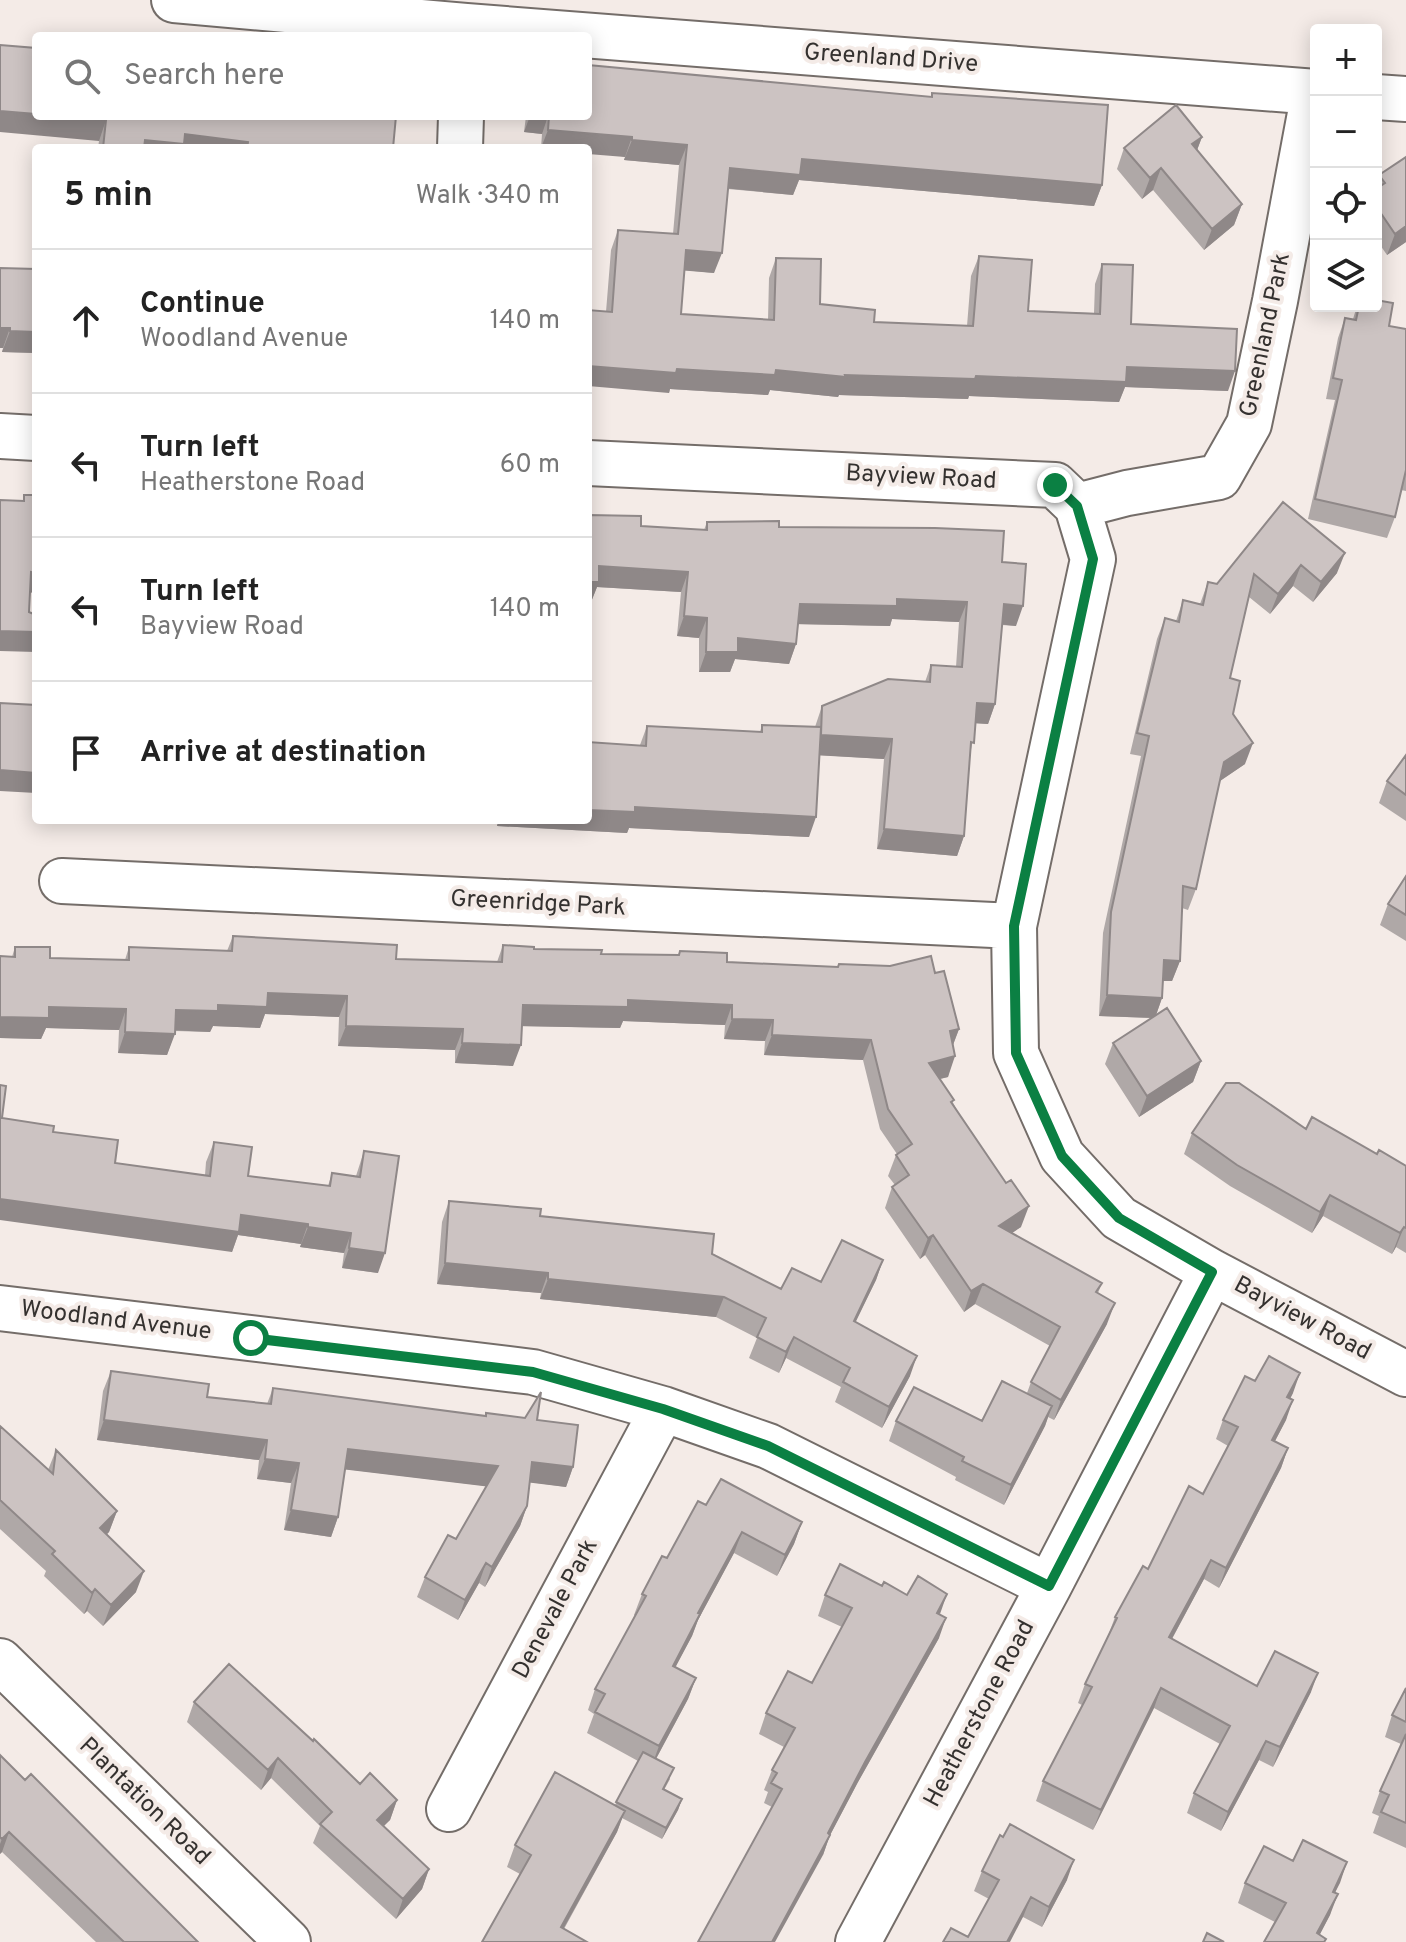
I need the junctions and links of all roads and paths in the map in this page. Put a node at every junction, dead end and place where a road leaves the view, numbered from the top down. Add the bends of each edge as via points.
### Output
1 (174, 0) edge
2 (466, 31) edge
3 (592, 40) edge
4 (1310, 92) edge
5 (1314, 96) edge
6 (1382, 97) edge
7 (1406, 99) edge
8 (461, 120) edge
9 (460, 144) edge
10 (0, 436) edge
11 (32, 438) edge
12 (592, 463) edge
13 (1077, 506) junction
14 (62, 881) dead end
15 (1014, 926) junction
16 (1212, 1272) junction
17 (0, 1308) edge
18 (1406, 1374) edge
19 (663, 1409) junction
20 (1049, 1586) junction
21 (0, 1661) edge
22 (449, 1809) dead end
23 (288, 1942) edge
24 (858, 1942) edge

1 - 2 street, Greenland Drive
3 - 4 street, Greenland Drive
5 - 13 street, Greenland Park via 1249,424 1219,477
6 - 7 street
8 - 9 street
10 - 11 street
12 - 13 street, Bayview Road via 1055,485
13 - 15 street, Bayview Road via 1093,559
14 - 15 street, Greenridge Park
15 - 16 street, Bayview Road via 1016,1053 1062,1156 1119,1218
16 - 18 street, Bayview Road
16 - 20 street, Heatherstone Road
17 - 19 street, Woodland Avenue via 533,1372
19 - 20 street, Woodland Avenue via 768,1446
19 - 22 street, Denevale Park
20 - 24 street, Heatherstone Road
21 - 23 street, Plantation Road

